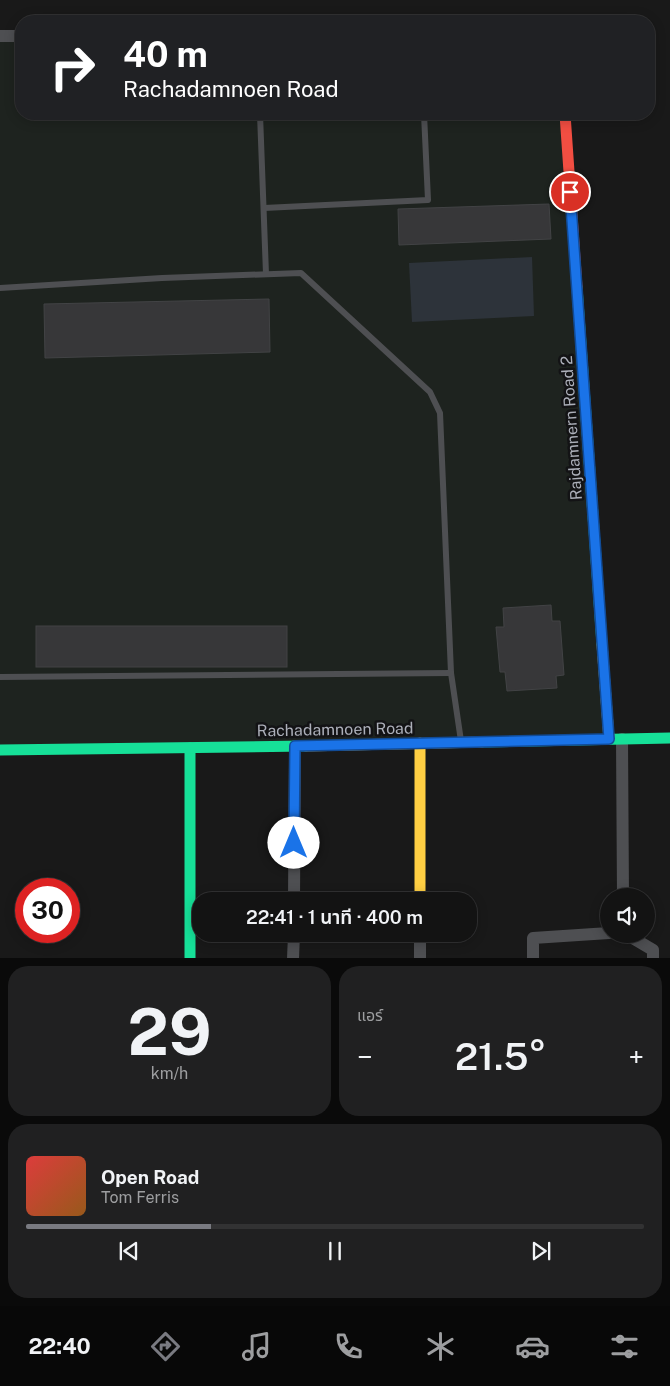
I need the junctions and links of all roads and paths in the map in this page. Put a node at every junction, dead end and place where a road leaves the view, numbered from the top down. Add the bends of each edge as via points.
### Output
1 (0, 36) edge
2 (15, 36) edge
3 (260, 120) edge
4 (424, 120) edge
5 (565, 120) edge
6 (264, 208) junction
7 (266, 274) junction
8 (0, 288) edge
9 (452, 673) junction
10 (0, 677) edge
11 (670, 738) edge
12 (615, 739) junction
13 (461, 742) junction
14 (420, 743) junction
15 (295, 746) junction
16 (190, 748) junction
17 (0, 750) edge
18 (623, 888) edge
19 (294, 892) edge
20 (420, 892) edge
21 (600, 934) edge
22 (294, 942) edge
23 (420, 942) edge
24 (641, 943) edge
25 (190, 958) edge
26 (293, 958) edge
27 (420, 958) edge
28 (533, 958) edge
29 (653, 958) edge

1 - 2 street
3 - 6 lane
4 - 6 lane via 428,200
5 - 12 street, Rajdamnern Road 2
6 - 7 lane
7 - 8 lane
7 - 9 lane via 300,273 430,392 437,406 440,413
9 - 10 lane
9 - 13 lane
11 - 12 street, Rachadamnoen Road
12 - 13 street, Rachadamnoen Road
12 - 18 street
13 - 14 street, Rachadamnoen Road
14 - 15 street, Rachadamnoen Road
14 - 20 street
15 - 16 street, Rachadamnoen Road
15 - 19 street
16 - 17 street, Rachadamnoen Road
16 - 25 street
21 - 28 street via 533,938
22 - 26 street
23 - 27 street
24 - 29 street via 653,950

